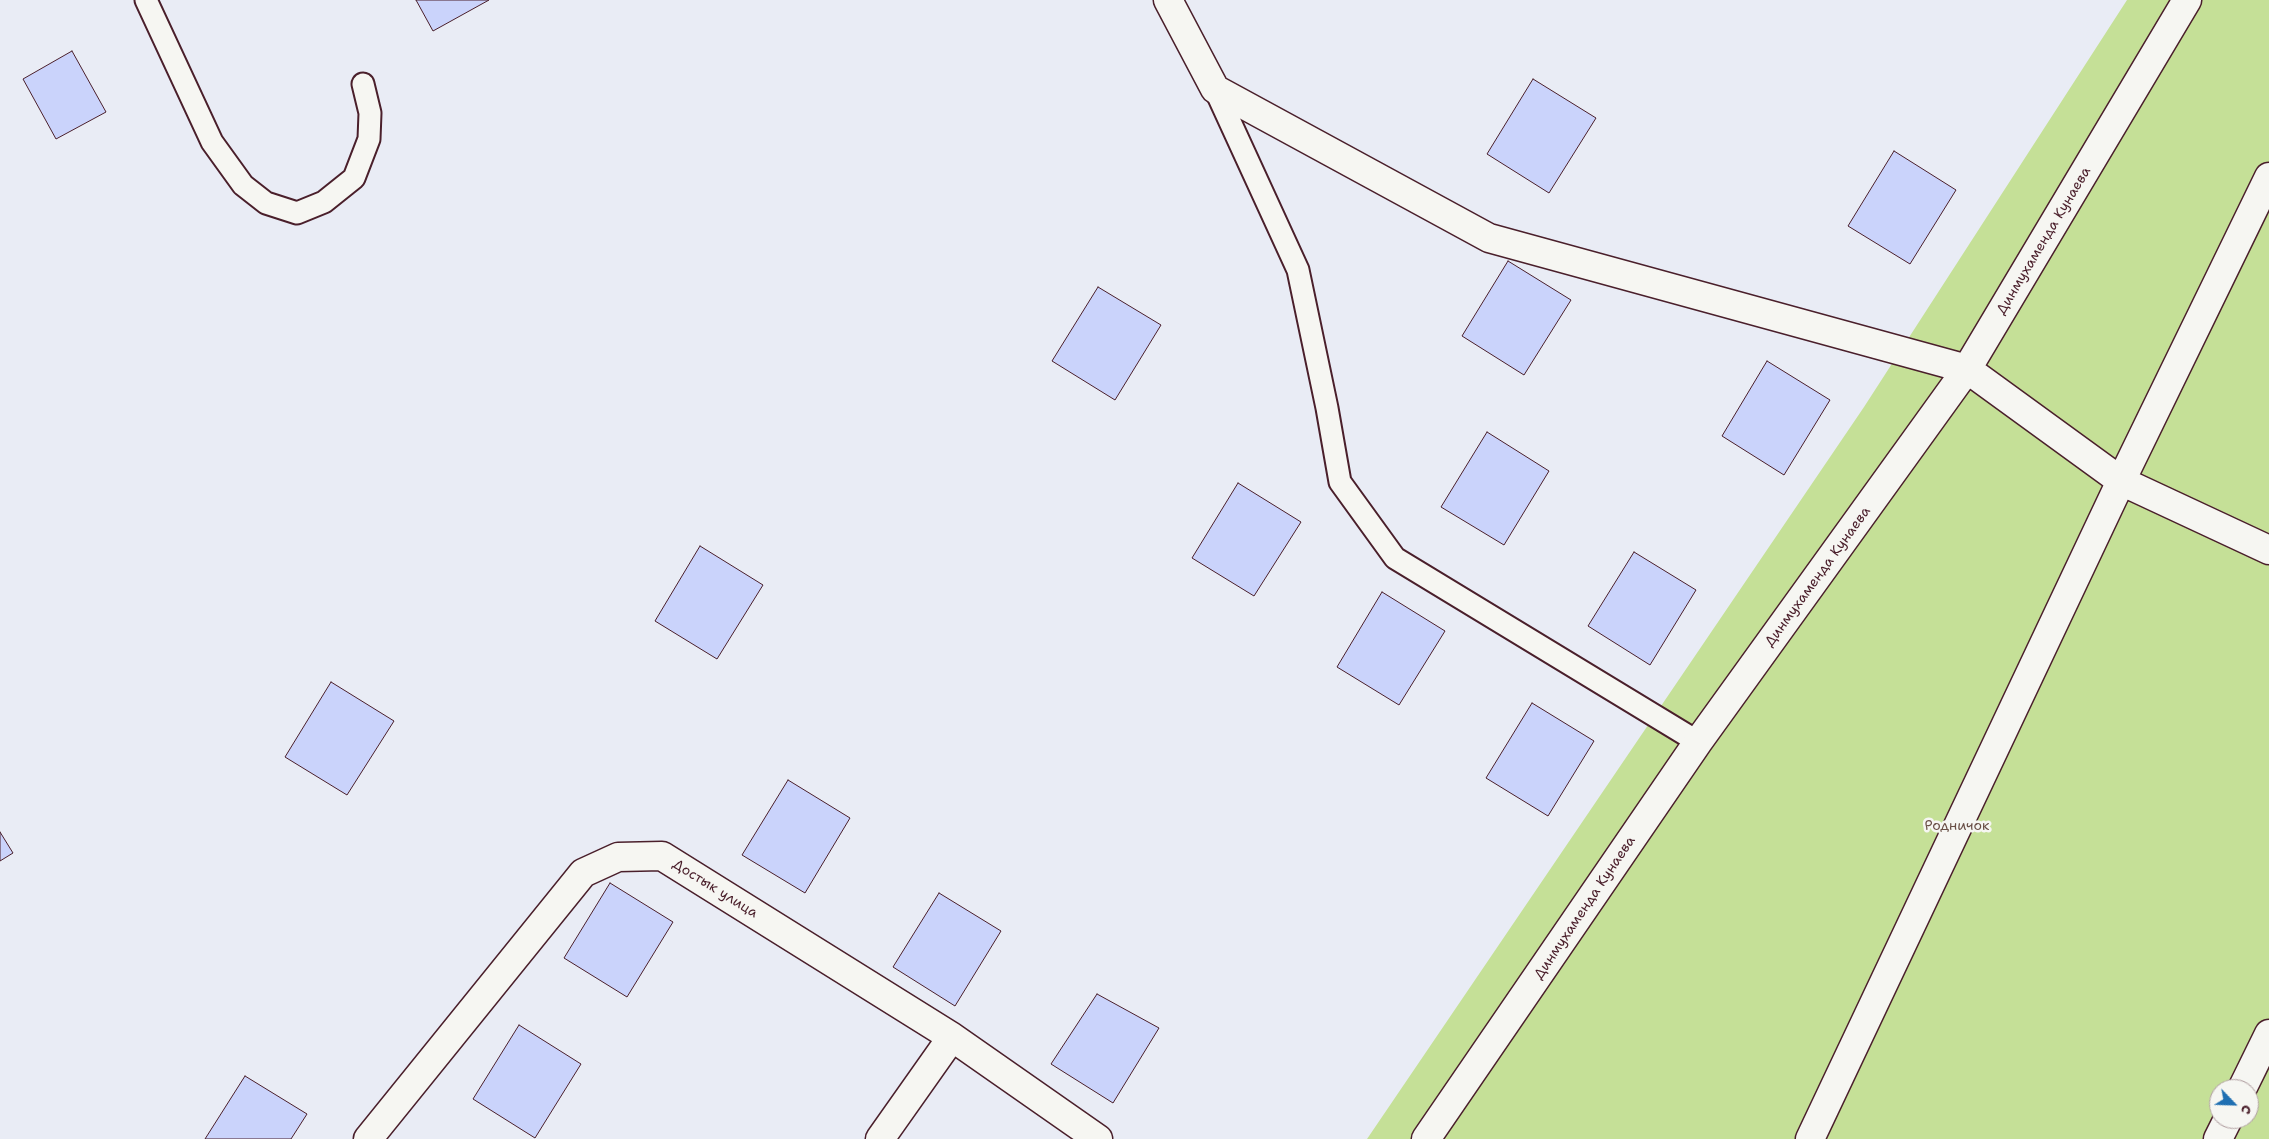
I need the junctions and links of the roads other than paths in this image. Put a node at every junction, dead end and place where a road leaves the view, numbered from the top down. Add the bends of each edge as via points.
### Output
1 (146, 0) edge
2 (1168, 0) edge
3 (2187, 0) edge
4 (363, 84) dead end
5 (1215, 89) junction
6 (2269, 176) edge
7 (1967, 369) junction
8 (2121, 480) junction
9 (2269, 550) edge
10 (1698, 742) junction
11 (2269, 1034) edge
12 (952, 1036) junction
13 (2247, 1079) edge
14 (368, 1139) edge
15 (880, 1139) edge
16 (1098, 1139) edge
17 (1426, 1139) edge
18 (1810, 1139) edge

1 - 4 lane via 212,142 243,185 266,203 297,213 324,202 354,178 369,139 370,113
2 - 5 street
3 - 7 street, Динмухаменда Кунаева
5 - 7 street via 1490,238
5 - 10 lane via 1298,270 1340,482 1395,558
6 - 8 street
7 - 8 street
7 - 10 street, Динмухаменда Кунаева
8 - 9 street
8 - 18 street
10 - 17 street, Динмухаменда Кунаева
11 - 13 street
12 - 14 street, Достык улица via 662,856 618,857 582,873
12 - 15 street
12 - 16 street, Достык улица

